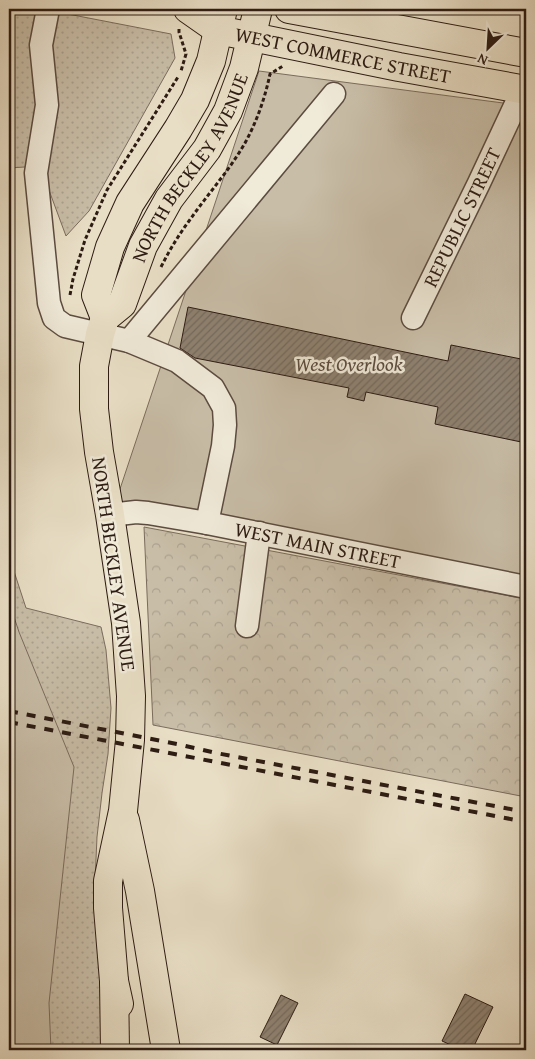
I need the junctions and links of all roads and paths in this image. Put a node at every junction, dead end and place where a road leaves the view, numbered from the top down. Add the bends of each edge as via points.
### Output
1 (12, 9) edge
2 (48, 9) edge
3 (258, 9) edge
4 (289, 9) edge
5 (368, 15) edge
6 (220, 19) edge
7 (183, 20) edge
8 (9, 28) edge
9 (252, 37) junction
10 (526, 53) edge
11 (288, 62) dead end
12 (524, 90) edge
13 (334, 94) dead end
14 (107, 190) dead end
15 (159, 273) dead end
16 (413, 318) dead end
17 (102, 326) junction
18 (129, 341) junction
19 (110, 515) junction
20 (207, 523) junction
21 (259, 533) junction
22 (526, 587) edge
23 (247, 626) dead end
24 (123, 811) junction
25 (114, 981) junction
26 (115, 1050) edge
27 (127, 1050) edge
28 (166, 1050) edge

1 - 8 path
2 - 17 street via 41,45 47,105 36,173 49,303 54,318 65,326
3 - 9 main road, NORTH BECKLEY AVENUE
4 - 5 main road, WEST COMMERCE STREET
5 - 10 main road, WEST COMMERCE STREET
6 - 7 main road
6 - 9 main road, WEST COMMERCE STREET
6 - 17 main road, NORTH BECKLEY AVENUE via 211,61 195,100 130,203 110,248 96,295
7 - 14 path via 186,54 179,76
9 - 12 main road, WEST COMMERCE STREET
9 - 17 main road, NORTH BECKLEY AVENUE via 228,111 207,149 169,199 142,246 122,304
11 - 15 path via 270,74 266,94 245,143 185,226
12 - 16 street, REPUBLIC STREET
13 - 18 street
17 - 18 street
17 - 19 main road, NORTH BECKLEY AVENUE via 94,366 94,409
18 - 20 street via 176,361 213,388 224,408 223,446
19 - 20 street, WEST MAIN STREET via 148,512
19 - 24 main road, NORTH BECKLEY AVENUE via 126,623 131,696
20 - 21 street, WEST MAIN STREET
21 - 22 street, WEST MAIN STREET
21 - 23 street
24 - 25 main road, NORTH BECKLEY AVENUE via 108,881
24 - 28 main road, NORTH BECKLEY AVENUE via 140,891
25 - 26 main road
25 - 27 main road, NORTH BECKLEY AVENUE

